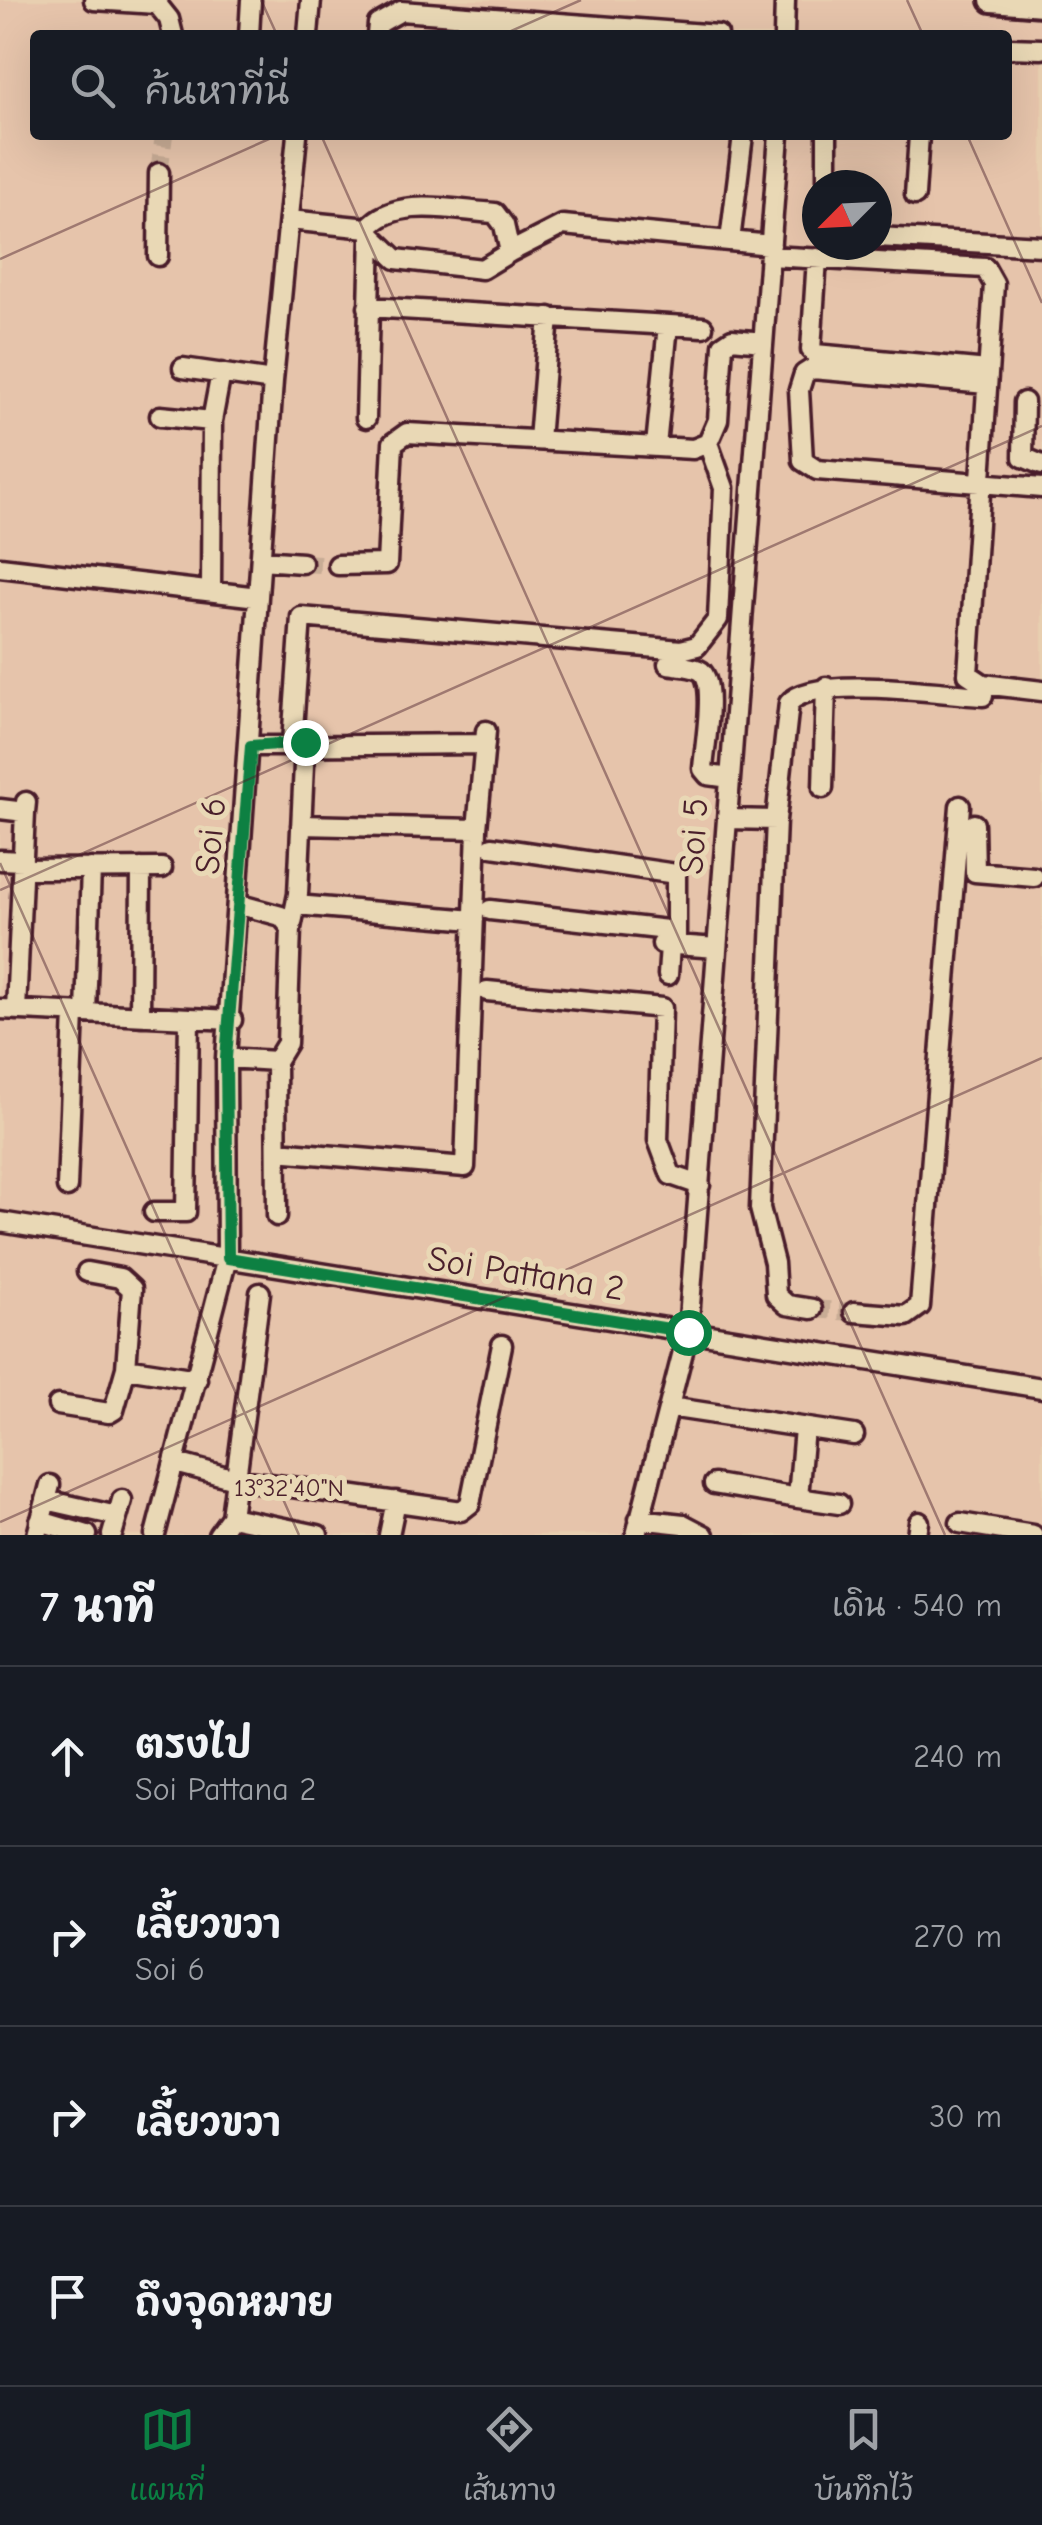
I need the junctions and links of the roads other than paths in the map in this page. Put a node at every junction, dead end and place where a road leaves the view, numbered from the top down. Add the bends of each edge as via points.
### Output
1 (94, 0) edge
2 (251, 0) edge
3 (311, 0) edge
4 (786, 0) edge
5 (992, 0) edge
6 (1042, 4) edge
7 (172, 30) edge
8 (249, 30) edge
9 (308, 30) edge
10 (377, 30) edge
11 (649, 30) edge
12 (784, 30) edge
13 (1012, 48) edge
14 (1042, 49) edge
15 (297, 140) edge
16 (742, 140) edge
17 (779, 140) edge
18 (827, 140) edge
19 (920, 140) edge
20 (827, 170) edge
21 (160, 173) tunnel mouth
22 (916, 195) dead end
23 (289, 220) junction
24 (370, 232) junction
25 (892, 238) edge
26 (730, 241) junction
27 (1042, 246) edge
28 (770, 250) junction
29 (510, 252) junction
30 (802, 255) edge
31 (158, 256) dead end
32 (817, 260) edge
33 (851, 260) edge
34 (368, 308) junction
35 (549, 316) junction
36 (668, 325) junction
37 (703, 327) dead end
38 (763, 342) junction
39 (183, 368) dead end
40 (221, 373) junction
41 (988, 377) junction
42 (273, 381) junction
43 (1024, 402) dead end
44 (160, 416) dead end
45 (366, 418) dead end
46 (212, 422) junction
47 (539, 440) junction
48 (708, 443) junction
49 (656, 446) junction
50 (1042, 465) edge
51 (981, 482) junction
52 (1042, 488) edge
53 (261, 560) junction
54 (302, 563) tunnel mouth
55 (338, 565) tunnel mouth
56 (0, 567) edge
57 (211, 590) junction
58 (258, 598) junction
59 (668, 664) dead end
60 (826, 687) junction
61 (1042, 691) edge
62 (983, 696) dead end
63 (299, 743) junction
64 (251, 746) junction
65 (730, 778) junction
66 (823, 788) dead end
67 (960, 806) dead end
68 (0, 809) edge
69 (727, 820) junction
70 (776, 820) junction
71 (974, 824) dead end
72 (301, 825) junction
73 (478, 829) junction
74 (492, 847) dead end
75 (0, 860) edge
76 (22, 865) junction
77 (91, 868) junction
78 (141, 868) junction
79 (162, 868) dead end
80 (1034, 878) dead end
81 (237, 904) junction
82 (296, 904) junction
83 (482, 915) junction
84 (291, 928) junction
85 (671, 941) junction
86 (717, 948) junction
87 (668, 975) dead end
88 (487, 991) dead end
89 (8, 1009) edge
90 (80, 1013) junction
91 (140, 1016) junction
92 (189, 1018) junction
93 (232, 1020) junction
94 (226, 1058) junction
95 (276, 1061) junction
96 (277, 1151) junction
97 (700, 1186) junction
98 (67, 1187) dead end
99 (154, 1212) dead end
100 (277, 1216) dead end
101 (0, 1222) edge
102 (228, 1258) junction
103 (87, 1272) dead end
104 (260, 1294) dead end
105 (812, 1310) tunnel mouth
106 (854, 1312) tunnel mouth
107 (688, 1332) junction
108 (502, 1345) dead end
109 (126, 1368) junction
110 (197, 1378) junction
111 (1042, 1388) edge
112 (58, 1405) dead end
113 (669, 1406) junction
114 (804, 1428) junction
115 (854, 1435) dead end
116 (176, 1463) junction
117 (236, 1479) junction
118 (714, 1484) dead end
119 (798, 1498) junction
120 (396, 1501) junction
121 (839, 1504) dead end
122 (231, 1517) junction
123 (960, 1523) dead end
124 (637, 1527) edge
125 (39, 1528) edge
126 (88, 1535) edge
127 (112, 1535) edge
128 (155, 1535) edge
129 (218, 1535) edge
130 (318, 1535) edge
131 (388, 1535) edge
132 (704, 1535) edge
133 (1033, 1535) edge

1 - 7 street via 157,4
2 - 8 street
3 - 9 street
4 - 12 street
5 - 6 main road
10 - 11 street via 401,12
13 - 14 street
15 - 23 street, Soi 6
16 - 26 street
17 - 28 street, Soi 5
18 - 20 street
19 - 22 street
21 - 31 street
23 - 24 street
23 - 42 street, Soi 6
24 - 29 street via 396,259 482,269
24 - 29 street via 379,215 391,210 495,213
24 - 34 street
25 - 27 street
26 - 28 street
26 - 29 street via 563,225
28 - 30 street
28 - 38 street, Soi 5
32 - 41 street via 815,354
33 - 41 street via 985,268 994,284
34 - 35 street
34 - 45 street
35 - 36 street
35 - 47 street
36 - 37 street
36 - 49 street
38 - 48 street via 732,339 723,345 718,420
38 - 65 street, Soi 5
39 - 40 street
40 - 42 street
40 - 46 street
41 - 51 street
41 - 51 street via 812,369 799,390 803,461 810,469
42 - 53 street, Soi 6
43 - 50 street via 1023,457
44 - 46 street
46 - 57 street
47 - 49 street
47 - 55 street via 398,437 387,564
48 - 49 street
48 - 63 street via 724,488 718,618 697,646 681,650 300,617
51 - 52 street
51 - 61 street via 968,674 984,684
53 - 54 street
53 - 58 street, Soi 6
56 - 57 street
57 - 58 street
58 - 64 street, Soi 6
59 - 65 street via 706,675 703,769
60 - 62 street
60 - 66 street
60 - 70 street via 789,703
63 - 64 street
63 - 72 street
63 - 73 street via 486,738
64 - 81 street, Soi 6
65 - 69 street, Soi 5
67 - 106 street via 920,1306 906,1316
68 - 76 street via 25,806
69 - 70 street
69 - 86 street, Soi 5
70 - 105 street via 760,1208 776,1296
71 - 80 street via 972,865 979,876
72 - 73 street
72 - 82 street
73 - 83 street
74 - 85 street via 676,874
75 - 76 street
76 - 77 street
76 - 89 street
77 - 78 street
77 - 90 street
78 - 79 street
78 - 91 street
81 - 84 street via 280,916
81 - 93 street, Soi 6
82 - 83 street
82 - 84 street
83 - 85 street
83 - 96 street via 465,1167
84 - 95 street via 287,1042
85 - 86 street
85 - 87 street
86 - 97 street, Soi 5
88 - 97 street via 662,1008 658,1140 672,1176
89 - 90 street
90 - 91 street
90 - 98 street
91 - 92 street
92 - 93 street
92 - 99 street via 186,1212
93 - 94 street, Soi 6
94 - 95 street
94 - 102 street, Soi 6
95 - 96 street
96 - 100 street
97 - 107 street, Soi 5
101 - 102 street, Soi Pattana 2
102 - 107 street, Soi Pattana 2
102 - 110 street, Soi 6
103 - 109 street via 120,1278 132,1290
104 - 117 street
107 - 111 street, Soi Pattana 2
107 - 113 street, Soi 5
108 - 120 street via 470,1504 449,1512
109 - 110 street
109 - 112 street via 109,1413
110 - 116 street, Soi 6
113 - 114 street
113 - 124 street, Soi 5
114 - 115 street
114 - 119 street
116 - 117 street
116 - 128 street, Soi 6
117 - 120 street
117 - 122 street
118 - 119 street
119 - 121 street
120 - 131 street
122 - 129 street
122 - 130 street
123 - 133 street
124 - 132 street via 683,1524
125 - 126 street
125 - 127 street via 48,1493 120,1508

